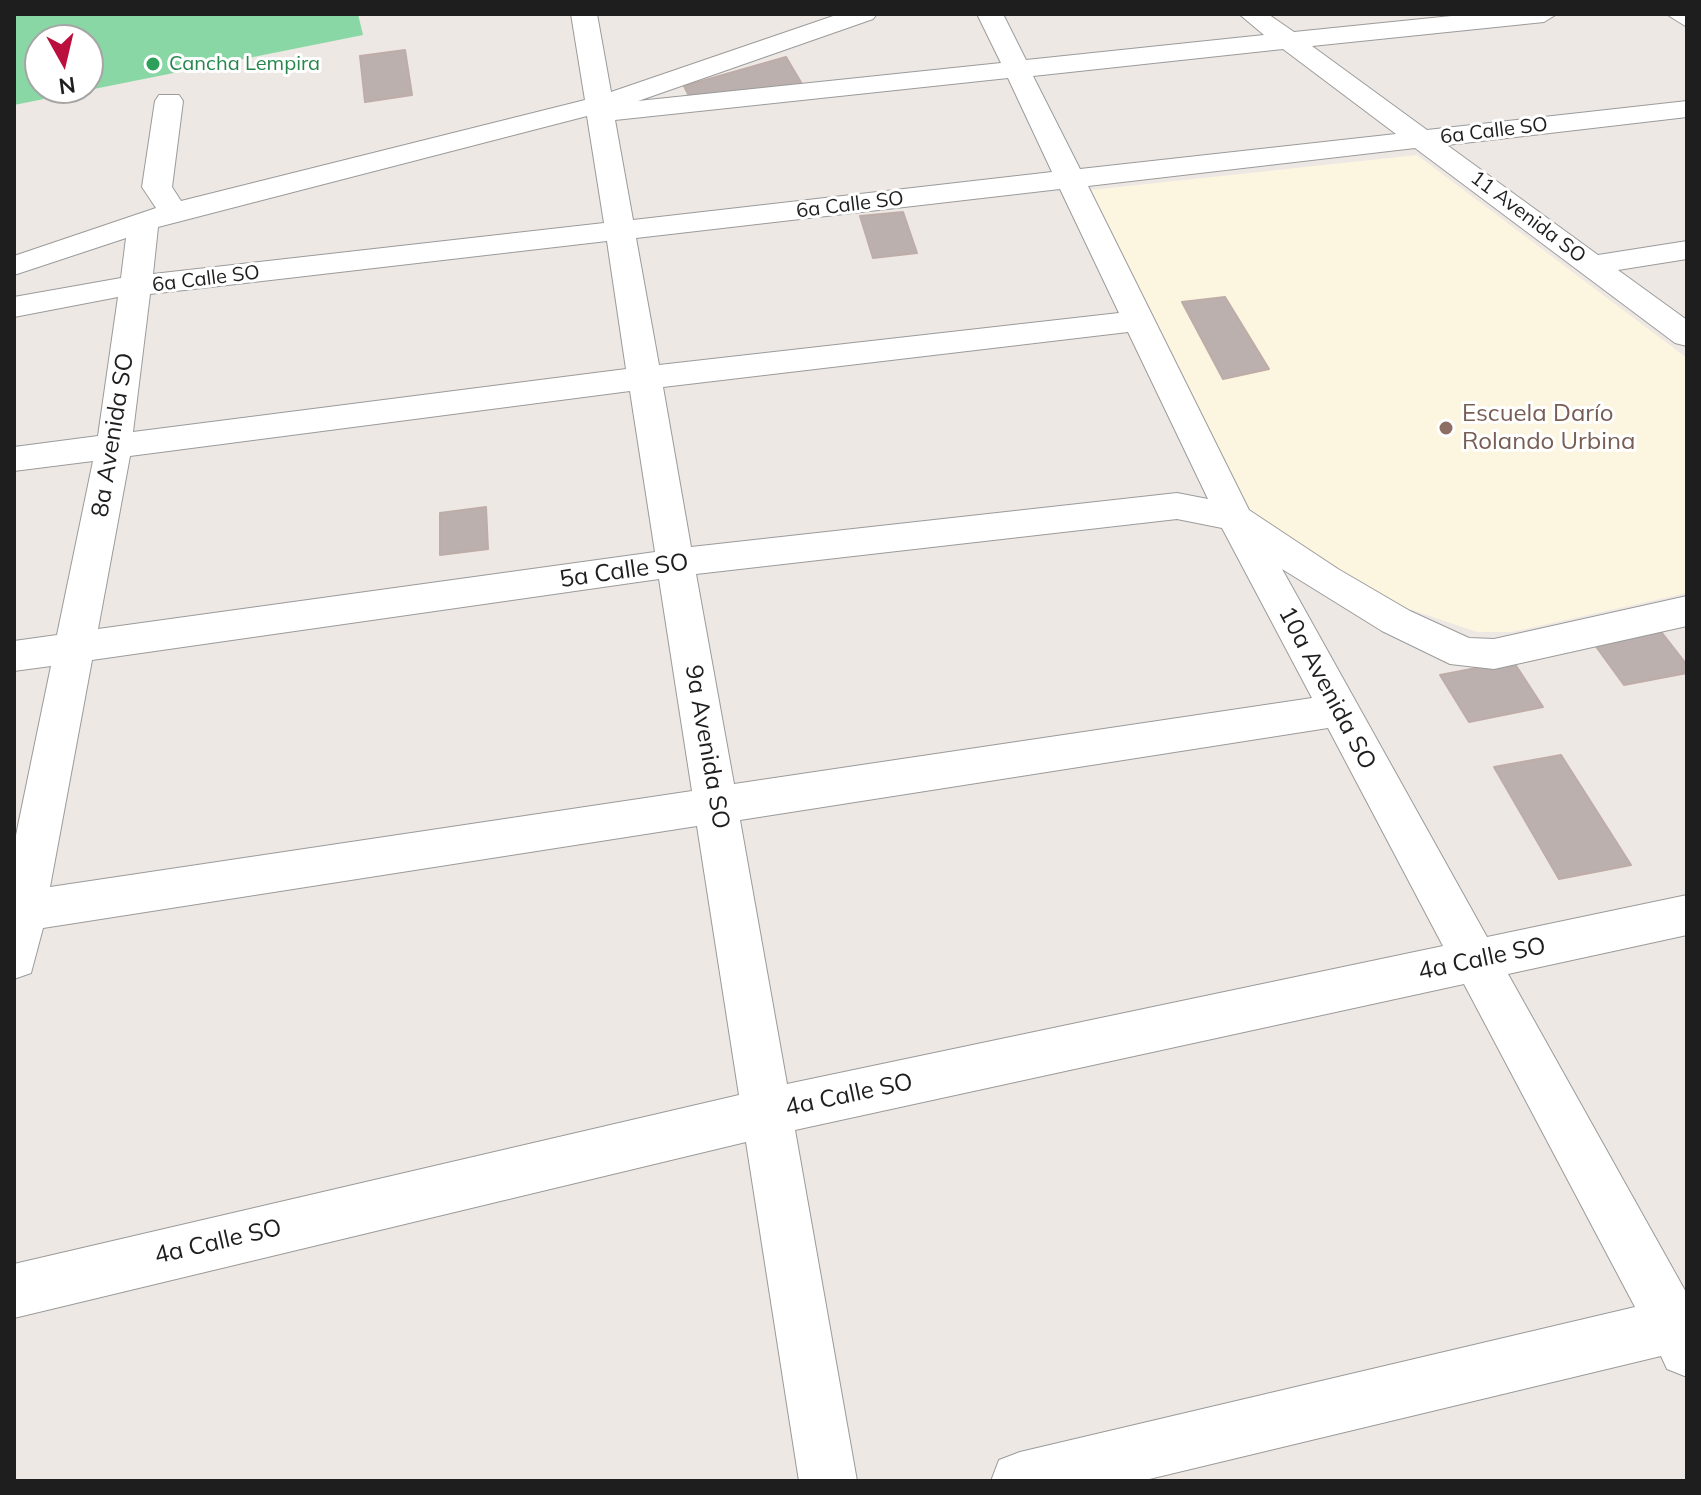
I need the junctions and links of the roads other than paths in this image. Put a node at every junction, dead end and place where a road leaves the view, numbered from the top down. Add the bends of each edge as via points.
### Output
1 (584, 14) edge
2 (864, 14) edge
3 (990, 14) edge
4 (1252, 14) edge
5 (1544, 14) edge
6 (1679, 14) edge
7 (1687, 19) edge
8 (1289, 41) junction
9 (1016, 70) junction
10 (169, 101) dead end
11 (600, 109) junction
12 (1687, 109) edge
13 (1423, 139) junction
14 (1068, 180) junction
15 (158, 217) junction
16 (620, 231) junction
17 (1687, 250) edge
18 (22, 263) edge
19 (1592, 265) junction
20 (134, 287) junction
21 (14, 307) edge
22 (1138, 321) junction
23 (1687, 336) edge
24 (645, 378) junction
25 (114, 446) junction
26 (14, 459) edge
27 (1235, 518) junction
28 (676, 563) junction
29 (1687, 611) edge
30 (76, 648) junction
31 (14, 656) edge
32 (1339, 710) junction
33 (717, 805) junction
34 (23, 911) junction
35 (1687, 915) edge
36 (14, 958) edge
37 (1473, 961) junction
38 (768, 1112) junction
39 (14, 1291) edge
40 (1680, 1337) edge
41 (828, 1481) edge
42 (1020, 1481) edge

1 - 11 street, 9a Avenida SO
2 - 11 street
3 - 9 street, 10a Avenida SO
4 - 8 street, 11 Avenida SO
5 - 8 street
6 - 7 street
8 - 9 street
8 - 13 street, 11 Avenida SO
9 - 11 street
9 - 14 street, 10a Avenida SO
10 - 15 street
11 - 15 street
11 - 16 street, 9a Avenida SO
12 - 13 street, 6a Calle SO
13 - 14 street, 6a Calle SO
13 - 19 street, 11 Avenida SO
14 - 16 street, 6a Calle SO
14 - 22 street, 10a Avenida SO
15 - 18 street
15 - 20 street, 8a Avenida SO
16 - 20 street, 6a Calle SO
16 - 24 street, 9a Avenida SO
17 - 19 street
18 - 20 street via 98,268
19 - 23 street, 11 Avenida SO
20 - 21 street, 6a Calle SO
20 - 25 street, 8a Avenida SO
22 - 24 street
22 - 27 street, 10a Avenida SO
24 - 25 street
24 - 28 street, 9a Avenida SO
25 - 26 street
25 - 30 street, 8a Avenida SO
27 - 28 street, 5a Calle SO via 1177,506
27 - 29 street via 1324,579 1464,653 1494,654
27 - 32 street, 10a Avenida SO
28 - 30 street, 5a Calle SO
28 - 33 street, 9a Avenida SO
30 - 31 street, 5a Calle SO
30 - 34 street, 8a Avenida SO
32 - 33 street
32 - 37 street, 10a Avenida SO
33 - 34 street
33 - 38 street, 9a Avenida SO
34 - 36 street, 8a Avenida SO
35 - 37 street, 4a Calle SO
37 - 38 street, 4a Calle SO
37 - 40 street, 10a Avenida SO
38 - 39 street, 4a Calle SO
38 - 41 street, 9a Avenida SO
40 - 42 street

